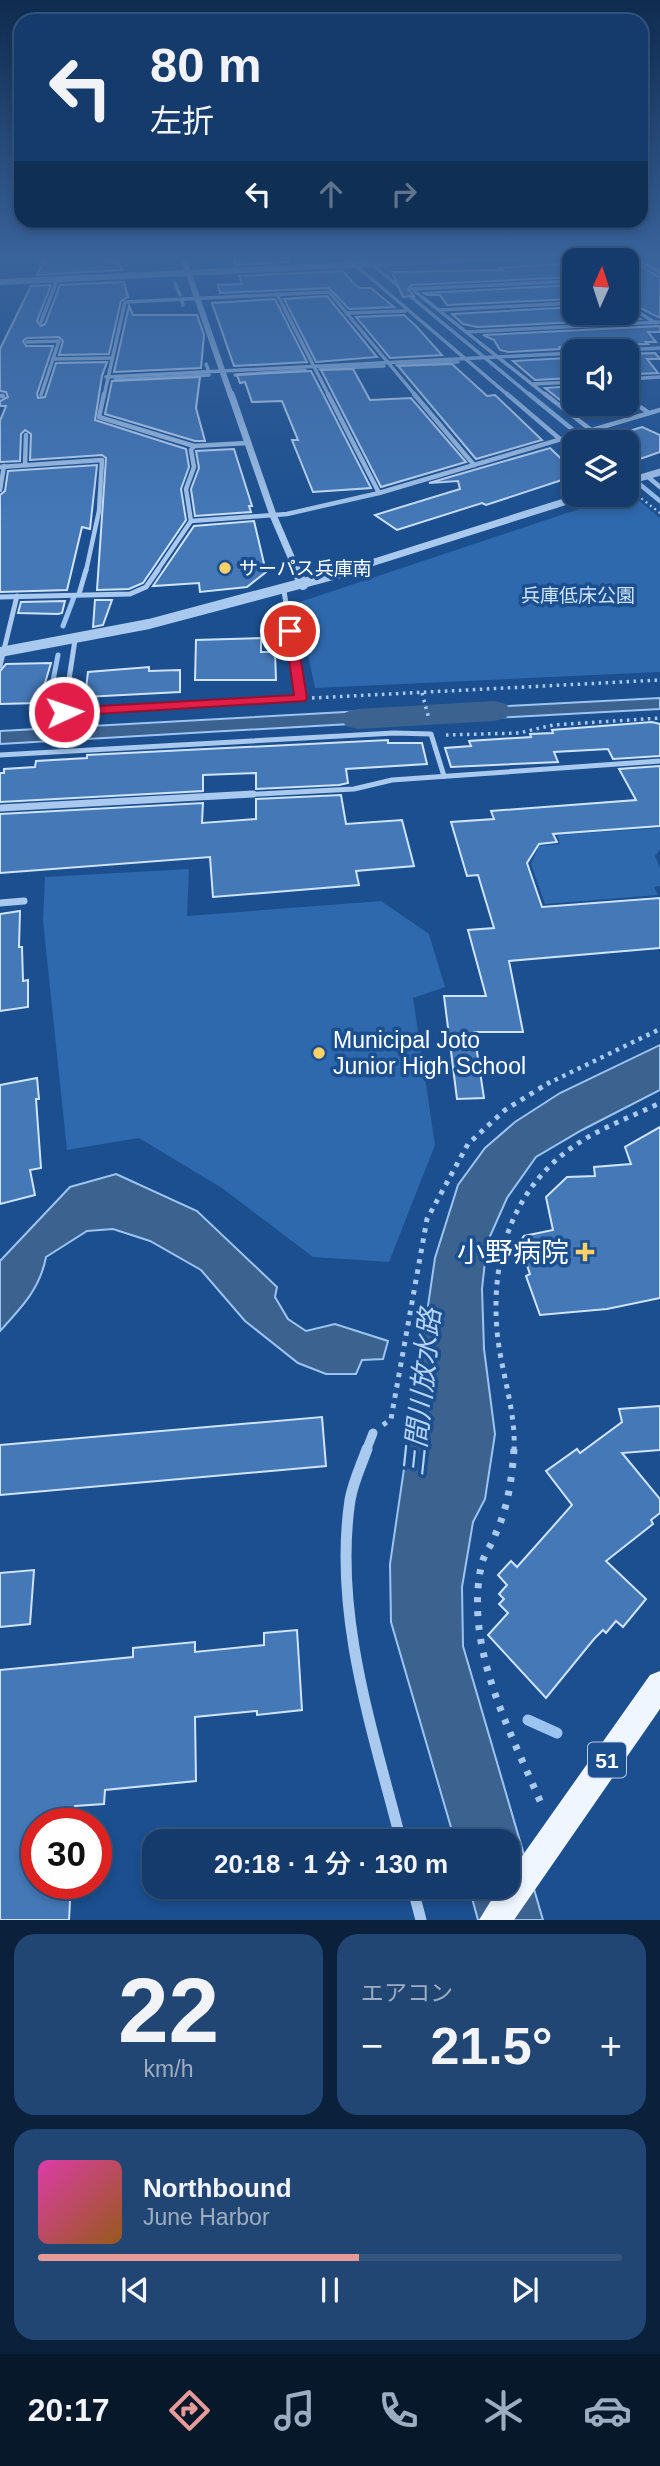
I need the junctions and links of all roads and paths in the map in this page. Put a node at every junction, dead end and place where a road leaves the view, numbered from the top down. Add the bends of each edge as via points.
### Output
1 (58, 347) edge
2 (114, 347) edge
3 (213, 347) edge
4 (303, 347) edge
5 (374, 347) edge
6 (448, 347) edge
7 (482, 347) edge
8 (660, 348) edge
9 (639, 349) edge
10 (562, 354) edge
11 (494, 357) junction
12 (111, 358) junction
13 (53, 359) junction
14 (462, 359) junction
15 (387, 363) junction
16 (313, 366) junction
17 (222, 371) junction
18 (106, 377) junction
19 (660, 377) edge
20 (639, 378) edge
21 (562, 383) edge
22 (532, 384) junction
23 (41, 395) dead end
24 (639, 406) edge
25 (660, 410) edge
26 (649, 413) junction
27 (588, 430) edge
28 (592, 430) edge
29 (26, 435) dead end
30 (560, 439) joint
31 (247, 443) junction
32 (194, 446) junction
33 (24, 465) junction
34 (474, 465) junction
35 (2, 467) edge
36 (660, 472) edge
37 (644, 477) junction
38 (639, 478) edge
39 (660, 486) edge
40 (0, 490) edge
41 (379, 494) junction
42 (639, 498) edge
43 (562, 503) edge
44 (660, 513) edge
45 (273, 515) junction
46 (191, 521) junction
47 (303, 585) junction
48 (284, 591) junction
49 (79, 594) junction
50 (17, 596) junction
51 (0, 597) edge
52 (75, 640) junction
53 (2, 652) edge
54 (0, 666) edge
55 (660, 680) edge
56 (422, 693) junction
57 (301, 698) junction
58 (660, 718) edge
59 (432, 731) junction
60 (0, 755) edge
61 (660, 761) edge
62 (444, 776) junction
63 (0, 808) edge
64 (24, 901) dead end
65 (0, 903) edge
66 (660, 1029) edge
67 (660, 1103) edge
68 (373, 1433) joint
69 (660, 1685) edge
70 (398, 1829) edge
71 (554, 1836) junction
72 (415, 1899) edge
73 (421, 1920) edge
74 (495, 1920) edge

1 - 13 street
2 - 12 street
3 - 17 street
4 - 16 street
5 - 15 street
6 - 14 street
7 - 11 street
8 - 9 street
10 - 11 street
11 - 14 street
11 - 22 street
12 - 13 street
12 - 18 street
13 - 23 street
14 - 15 street
14 - 30 street
15 - 16 street
15 - 34 street
16 - 17 street
16 - 41 street
17 - 18 street
17 - 31 street
18 - 32 street via 99,417
19 - 20 street
21 - 22 street
22 - 27 street
24 - 26 street
25 - 26 street
26 - 28 street
29 - 33 street
30 - 34 street
31 - 32 street
31 - 45 street
32 - 46 street via 186,501
33 - 35 street
33 - 49 street via 102,460 103,485
34 - 41 street
35 - 40 street
36 - 37 street
37 - 38 street
37 - 39 street
41 - 45 street
42 - 44 path
43 - 47 street
45 - 46 street
45 - 47 street
46 - 49 street via 137,594
47 - 48 street
48 - 52 street
48 - 57 street
49 - 50 street
50 - 51 street
50 - 53 street
52 - 53 street
52 - 57 street via 64,712
53 - 54 street
55 - 56 path
56 - 57 path
56 - 59 path
58 - 59 path via 553,724 519,733 457,737
59 - 60 street
59 - 62 street
61 - 62 street
62 - 63 street via 354,789
64 - 65 street
66 - 68 path via 550,1082 505,1110 468,1144 427,1219 391,1419
67 - 71 path via 574,1146 544,1171 507,1229 499,1265 495,1307 506,1389 516,1424 512,1480 497,1532 481,1565 476,1605 487,1667
68 - 70 street via 351,1498 345,1573 351,1633
69 - 71 main road, 51
71 - 74 main road, 51
72 - 73 street

